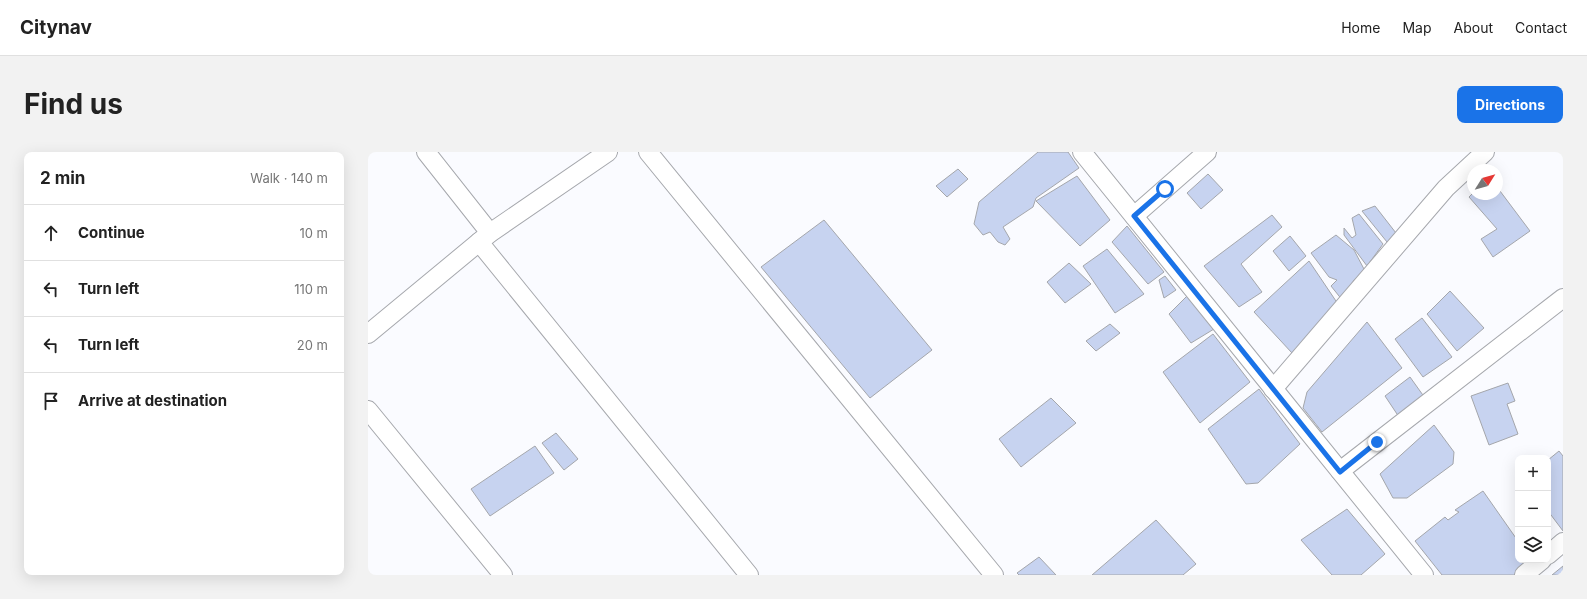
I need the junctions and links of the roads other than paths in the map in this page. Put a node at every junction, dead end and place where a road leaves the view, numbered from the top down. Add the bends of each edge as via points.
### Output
1 (426, 152) edge
2 (608, 152) edge
3 (648, 152) edge
4 (1082, 152) edge
5 (1207, 152) edge
6 (1485, 152) edge
7 (1134, 216) junction
8 (484, 237) junction
9 (1563, 298) edge
10 (368, 334) edge
11 (1273, 389) junction
12 (368, 410) edge
13 (1340, 472) junction
14 (1563, 542) edge
15 (1551, 552) edge
16 (1538, 563) edge
17 (503, 575) edge
18 (749, 575) edge
19 (994, 575) edge
20 (1424, 575) edge
21 (1524, 575) edge

1 - 8 street
2 - 8 street
3 - 19 street
4 - 7 street
5 - 7 street
6 - 11 street via 1446,188
7 - 11 street
8 - 10 street
8 - 18 street
9 - 13 street
11 - 13 street
12 - 17 street
13 - 20 street
14 - 15 street
16 - 21 street

